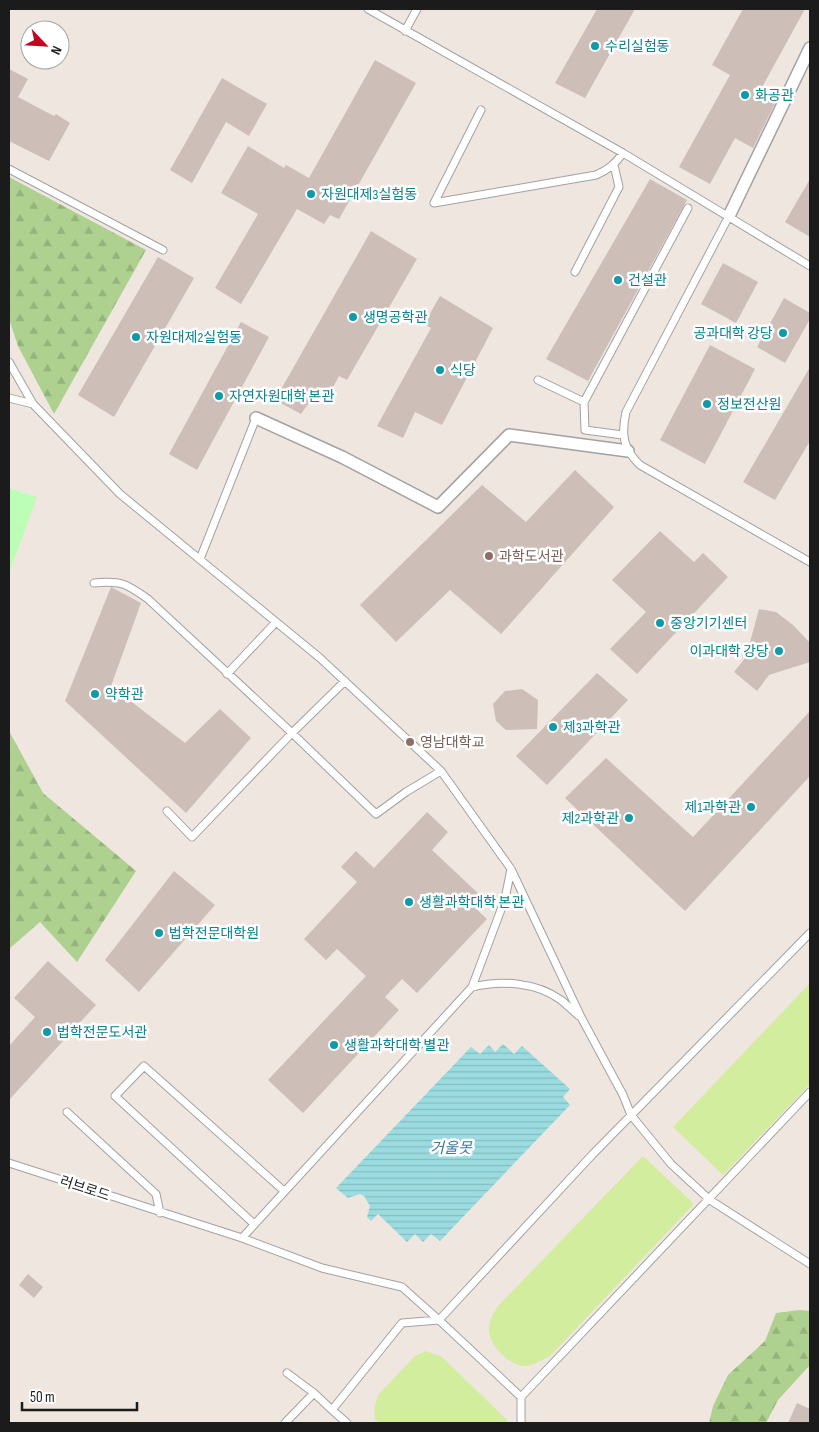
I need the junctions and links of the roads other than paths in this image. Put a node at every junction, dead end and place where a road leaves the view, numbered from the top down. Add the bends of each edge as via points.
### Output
1 (368, 9) edge
2 (417, 9) edge
3 (405, 31) junction
4 (810, 48) edge
5 (481, 110) dead end
6 (622, 153) junction
7 (614, 165) junction
8 (9, 169) edge
9 (688, 208) dead end
10 (729, 216) junction
11 (163, 250) dead end
12 (810, 266) edge
13 (575, 272) dead end
14 (9, 362) edge
15 (538, 380) dead end
16 (9, 398) edge
17 (584, 402) junction
18 (34, 404) junction
19 (256, 418) joint
20 (623, 435) junction
21 (628, 451) junction
22 (200, 559) junction
23 (810, 562) edge
24 (94, 583) dead end
25 (276, 622) junction
26 (226, 674) junction
27 (345, 681) junction
28 (292, 733) junction
29 (441, 771) junction
30 (167, 811) dead end
31 (511, 868) junction
32 (810, 933) edge
33 (472, 987) junction
34 (580, 1017) junction
35 (810, 1092) edge
36 (67, 1112) dead end
37 (631, 1115) junction
38 (9, 1164) edge
39 (284, 1191) junction
40 (710, 1200) junction
41 (160, 1213) junction
42 (254, 1224) junction
43 (242, 1238) junction
44 (810, 1264) edge
45 (439, 1320) junction
46 (287, 1373) dead end
47 (314, 1393) junction
48 (521, 1397) junction
49 (332, 1410) junction
50 (285, 1423) edge
51 (347, 1423) edge
52 (521, 1423) edge

1 - 3 lane
2 - 3 lane
3 - 6 lane
4 - 10 street
5 - 7 lane via 434,203 596,175
6 - 7 lane
6 - 10 lane
7 - 13 lane via 619,187
8 - 11 lane
9 - 17 lane
10 - 12 lane
10 - 20 lane via 626,412
14 - 18 lane
15 - 17 lane
16 - 18 lane
17 - 20 lane via 585,430
18 - 22 lane via 120,494
19 - 21 street via 342,457 438,507 509,435
19 - 22 lane
20 - 21 lane
21 - 23 lane via 640,465
22 - 25 lane
24 - 26 lane via 114,581 131,587 148,599
25 - 26 lane
25 - 27 lane
26 - 28 lane
27 - 28 lane
27 - 29 lane
28 - 29 lane via 376,814
28 - 30 lane via 192,837
29 - 31 lane
31 - 33 lane via 505,899
31 - 34 lane
32 - 37 lane
33 - 34 lane via 489,982 532,987 561,1000
33 - 39 lane
34 - 37 lane
35 - 40 lane
36 - 41 lane via 156,1194
37 - 40 lane via 670,1164
37 - 45 lane
38 - 41 lane, 러브로드
39 - 42 lane
39 - 42 lane via 144,1066 114,1096
40 - 44 lane
40 - 48 lane
41 - 43 lane, 러브로드
42 - 43 lane
43 - 45 lane, 러브로드 via 322,1268 402,1287
45 - 48 lane, 러브로드
45 - 49 lane via 402,1322
46 - 47 lane
47 - 49 lane
47 - 50 lane
48 - 52 lane
49 - 51 lane

